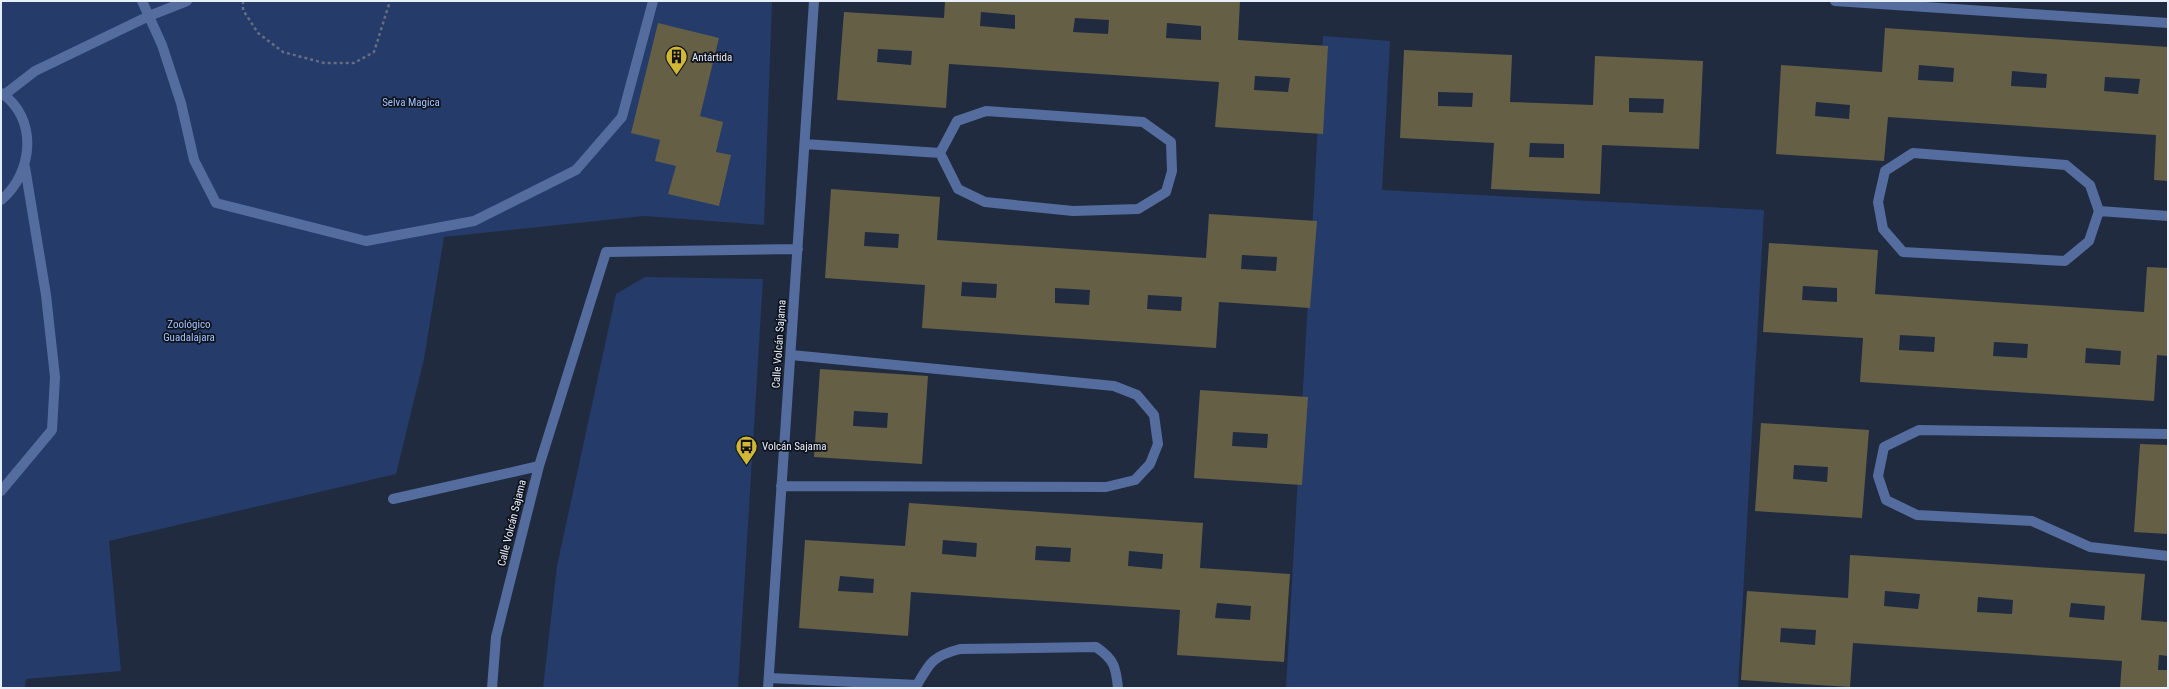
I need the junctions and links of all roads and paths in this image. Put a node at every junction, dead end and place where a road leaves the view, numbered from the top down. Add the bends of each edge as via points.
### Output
1 (142, 1) edge
2 (187, 1) edge
3 (243, 1) edge
4 (390, 1) edge
5 (653, 1) edge
6 (814, 1) edge
7 (1835, 1) edge
8 (149, 16) junction
9 (2168, 23) edge
10 (3, 94) edge
11 (805, 144) junction
12 (940, 153) junction
13 (25, 167) junction
14 (1, 200) edge
15 (2099, 211) junction
16 (2168, 216) edge
17 (798, 249) junction
18 (791, 355) junction
19 (2168, 434) edge
20 (539, 466) junction
21 (782, 486) junction
22 (1, 491) edge
23 (393, 499) dead end
24 (2168, 556) edge
25 (769, 683) edge
26 (917, 687) edge
27 (492, 688) edge
28 (1118, 688) edge

1 - 8 street
2 - 8 street
3 - 4 path via 243,10 258,33 283,52 324,63 354,63 374,52
5 - 8 street via 622,117 576,170 474,221 366,241 216,203 194,160 181,103 162,45
6 - 11 street, Calle Volcán Sajama
7 - 9 street
8 - 10 street via 35,71
10 - 13 street via 20,115 25,129 28,144
11 - 12 street
11 - 17 street, Calle Volcán Sajama
12 - 12 street via 958,189 985,202 1073,211 1138,209 1166,192 1172,171 1171,142 1143,122 1120,120 986,111 957,121
13 - 14 street via 18,182
13 - 22 street via 46,295 55,377 52,430
15 - 15 street via 2089,241 2065,261 1903,252 1883,229 1878,202 1885,171 1913,153 2066,165 2090,185
15 - 16 street
17 - 18 street, Calle Volcán Sajama
17 - 20 street, Calle Volcán Sajama via 606,252
18 - 21 street, Calle Volcán Sajama
18 - 21 street via 1114,386 1137,395 1154,415 1158,444 1150,464 1135,480 1106,487
19 - 24 street via 1919,430 1884,446 1878,476 1886,500 1917,515 2032,521 2090,547
20 - 23 street
20 - 27 street, Calle Volcán Sajama via 496,637
21 - 25 street, Calle Volcán Sajama
25 - 26 street
26 - 28 street via 929,663 944,653 960,649 1096,647 1108,655 1116,670

